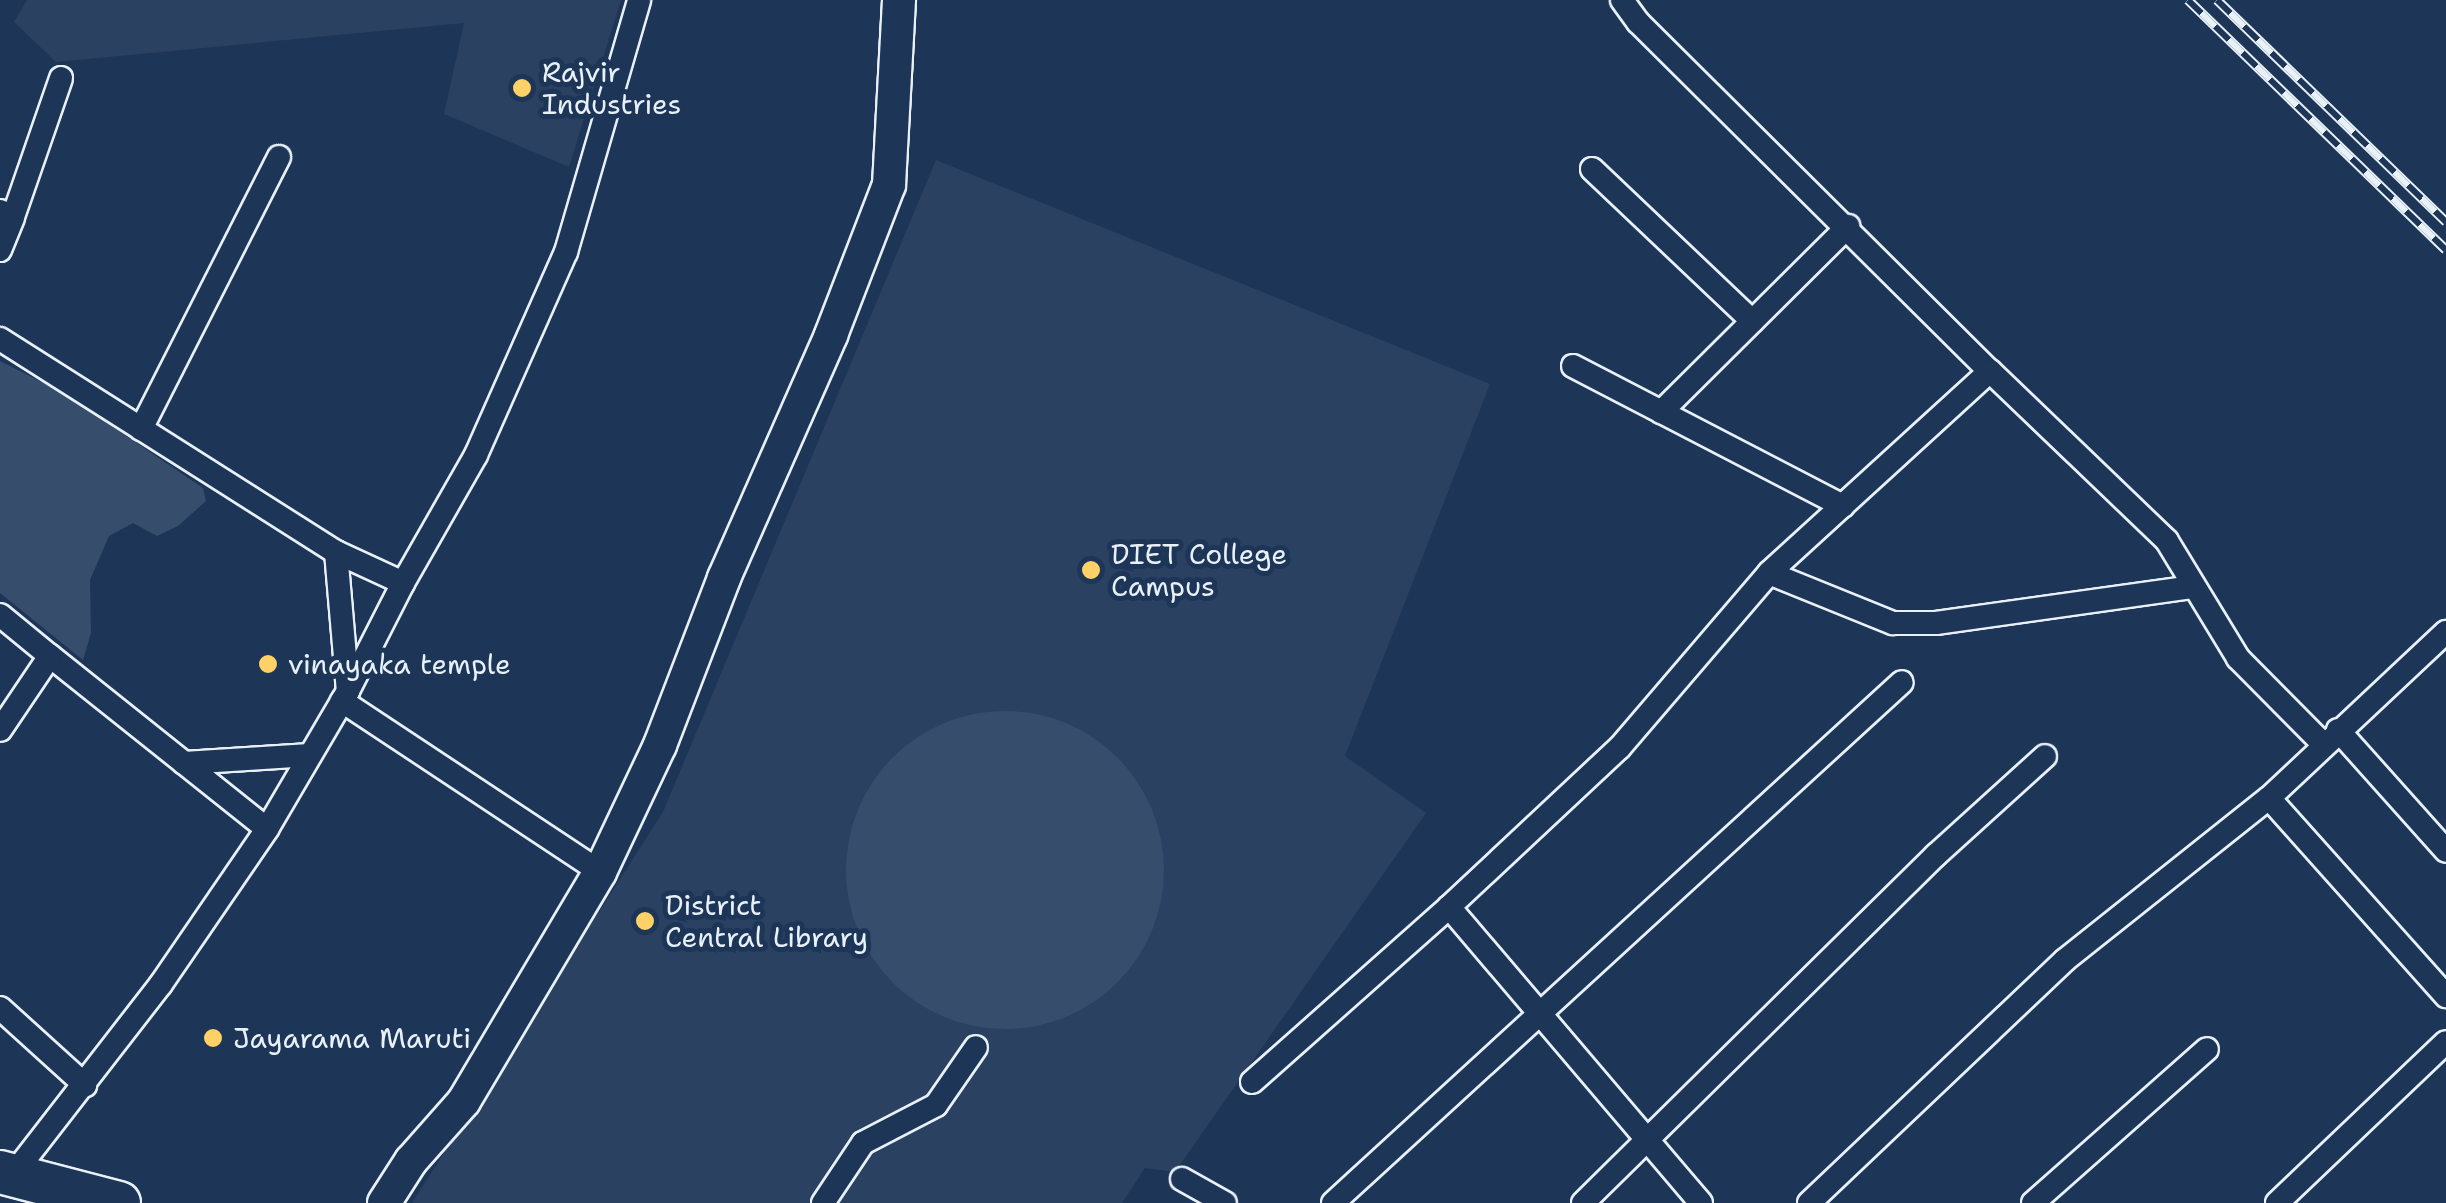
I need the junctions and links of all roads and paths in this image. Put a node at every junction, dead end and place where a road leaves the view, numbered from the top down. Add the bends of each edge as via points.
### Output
1 (639, 0) edge
2 (898, 0) edge
3 (1622, 0) edge
4 (61, 78) dead end
5 (279, 157) dead end
6 (1592, 169) dead end
7 (7, 214) edge
8 (1848, 226) junction
9 (0, 250) edge
10 (1752, 322) junction
11 (0, 339) edge
12 (1573, 366) dead end
13 (1990, 371) junction
14 (1661, 412) junction
15 (140, 429) junction
16 (1842, 506) junction
17 (336, 552) junction
18 (1769, 573) junction
19 (402, 583) junction
20 (2191, 587) junction
21 (0, 615) edge
22 (2446, 632) edge
23 (50, 656) junction
24 (1902, 682) dead end
25 (345, 696) junction
26 (0, 730) edge
27 (2331, 737) junction
28 (310, 755) junction
29 (2045, 756) dead end
30 (184, 763) junction
31 (2268, 798) junction
32 (267, 829) junction
33 (2446, 851) edge
34 (600, 872) junction
35 (1449, 907) junction
36 (2446, 996) edge
37 (0, 1008) edge
38 (1540, 1014) junction
39 (2446, 1042) edge
40 (976, 1046) dead end
41 (2206, 1049) dead end
42 (1252, 1082) dead end
43 (85, 1085) junction
44 (1648, 1141) junction
45 (1182, 1180) dead end
46 (23, 1191) edge
47 (119, 1203) edge
48 (384, 1203) edge
49 (823, 1203) edge
50 (1225, 1203) edge
51 (1332, 1203) edge
52 (1583, 1203) edge
53 (1701, 1203) edge
54 (1809, 1203) edge
55 (2033, 1203) edge
56 (2277, 1203) edge

1 - 19 street via 566,252 476,455
2 - 34 street via 890,185 660,745
3 - 8 street
4 - 7 street
5 - 15 street
6 - 10 street
7 - 9 street
8 - 10 street
8 - 13 street
10 - 14 street
11 - 15 street
12 - 14 street
13 - 16 street
13 - 20 street via 2166,541
14 - 16 street
15 - 17 street
16 - 18 street
17 - 19 street
17 - 25 street
18 - 20 street via 1893,623 1936,623
18 - 35 street via 1620,747
19 - 25 street
20 - 27 street via 2238,658
21 - 23 street
22 - 27 street
23 - 26 street
23 - 30 street
24 - 38 street
25 - 28 street
25 - 34 street
27 - 31 street
27 - 33 street
28 - 30 street
28 - 32 street
29 - 44 street via 1936,854
30 - 32 street
31 - 36 street
31 - 54 street via 2065,960
32 - 43 street
34 - 48 street via 464,1100 410,1161
35 - 38 street
35 - 42 street
37 - 43 street
38 - 44 street
38 - 51 street
39 - 56 street
40 - 49 street via 936,1106 863,1143
41 - 55 street
43 - 46 street
44 - 52 street
44 - 53 street
45 - 50 street
46 - 47 highway

